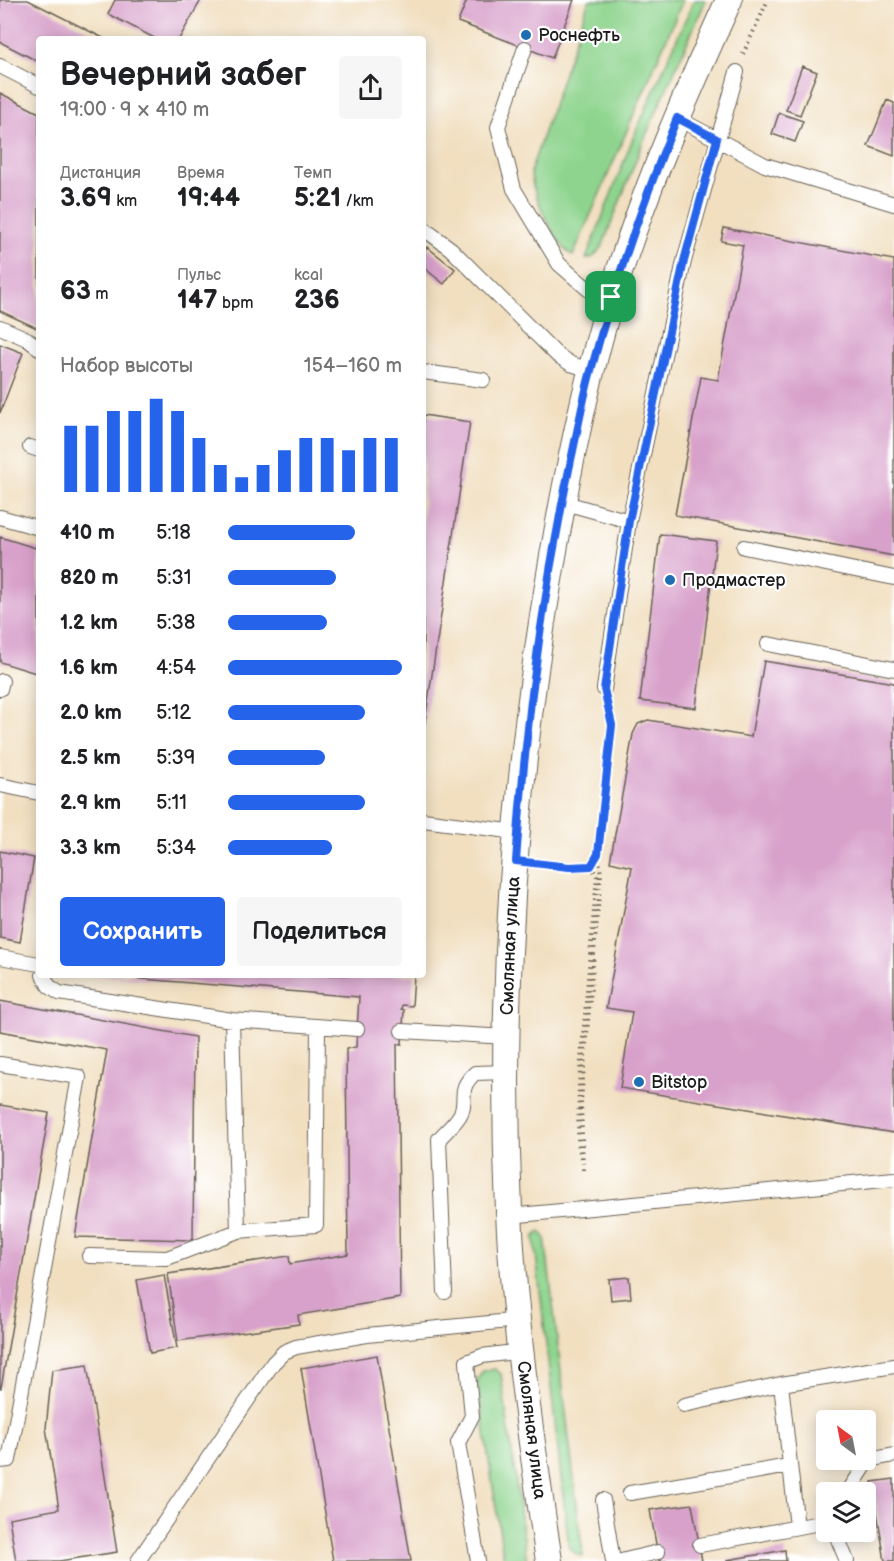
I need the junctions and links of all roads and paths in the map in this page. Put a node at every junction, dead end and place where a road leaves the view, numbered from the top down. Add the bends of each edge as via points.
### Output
1 (729, 0) edge
2 (768, 0) edge
3 (525, 48) dead end
4 (0, 66) edge
5 (736, 72) joint
6 (36, 84) edge
7 (677, 118) junction
8 (717, 139) junction
9 (894, 204) edge
10 (426, 230) edge
11 (611, 297) junction
12 (0, 327) edge
13 (36, 346) edge
14 (591, 370) junction
15 (426, 372) edge
16 (483, 380) dead end
17 (562, 502) junction
18 (0, 517) edge
19 (629, 521) junction
20 (36, 527) edge
21 (744, 547) dead end
22 (894, 578) edge
23 (768, 644) dead end
24 (894, 669) edge
25 (604, 689) joint
26 (0, 785) edge
27 (36, 792) edge
28 (426, 820) edge
29 (518, 832) junction
30 (598, 854) junction
31 (516, 861) junction
32 (591, 866) junction
33 (0, 957) edge
34 (36, 963) edge
35 (45, 978) edge
36 (232, 1020) junction
37 (318, 1027) junction
38 (357, 1029) dead end
39 (402, 1031) dead end
40 (507, 1037) junction
41 (0, 1064) edge
42 (506, 1072) junction
43 (894, 1179) edge
44 (509, 1216) junction
45 (238, 1231) junction
46 (89, 1256) dead end
47 (444, 1292) dead end
48 (519, 1320) junction
49 (522, 1351) junction
50 (894, 1366) edge
51 (780, 1384) junction
52 (684, 1405) dead end
53 (894, 1455) edge
54 (0, 1461) edge
55 (789, 1466) junction
56 (855, 1482) edge
57 (630, 1493) dead end
58 (603, 1500) dead end
59 (816, 1524) edge
60 (797, 1527) junction
61 (839, 1542) edge
62 (700, 1545) dead end
63 (658, 1552) dead end
64 (138, 1561) edge
65 (478, 1561) edge
66 (549, 1561) edge
67 (613, 1561) edge
68 (621, 1561) edge
69 (847, 1561) edge

1 - 7 street, Смоляная улица
2 - 5 path
3 - 11 lane via 498,127 514,189 559,264 589,290
4 - 6 lane
5 - 8 lane
7 - 8 lane
7 - 11 street, Смоляная улица
8 - 9 lane via 765,165
8 - 19 lane via 684,261
10 - 14 lane via 451,249 557,355
11 - 14 street, Смоляная улица
12 - 13 lane
14 - 17 street, Смоляная улица
15 - 16 lane
17 - 19 lane
17 - 29 street, Смоляная улица via 529,709
18 - 20 lane
19 - 25 lane
21 - 22 lane
23 - 24 lane
25 - 30 path via 612,725
26 - 27 lane
28 - 29 lane
29 - 31 street, Смоляная улица
30 - 32 path
30 - 32 path via 601,874 581,1101 583,1170 578,1142 579,1088 597,876
31 - 32 path
31 - 40 street, Смоляная улица
33 - 34 lane
35 - 36 lane via 59,993
36 - 37 lane
36 - 45 lane
37 - 38 lane
37 - 45 lane via 316,1225
39 - 40 lane
40 - 42 street, Смоляная улица
41 - 54 lane via 79,1077 9,1460
42 - 44 street, Смоляная улица
42 - 47 lane via 475,1073 467,1080 462,1089 461,1112 439,1139
43 - 44 lane
44 - 48 street, Смоляная улица
45 - 46 lane via 167,1258
48 - 49 street, Смоляная улица
48 - 64 lane via 367,1335 284,1352
49 - 65 lane via 467,1362 472,1416 458,1443
49 - 66 street, Смоляная улица
50 - 51 lane
51 - 52 lane
51 - 55 lane
53 - 56 lane via 869,1460
55 - 57 lane
55 - 60 lane
58 - 67 lane
59 - 60 lane
60 - 62 lane
61 - 69 lane
63 - 68 lane

